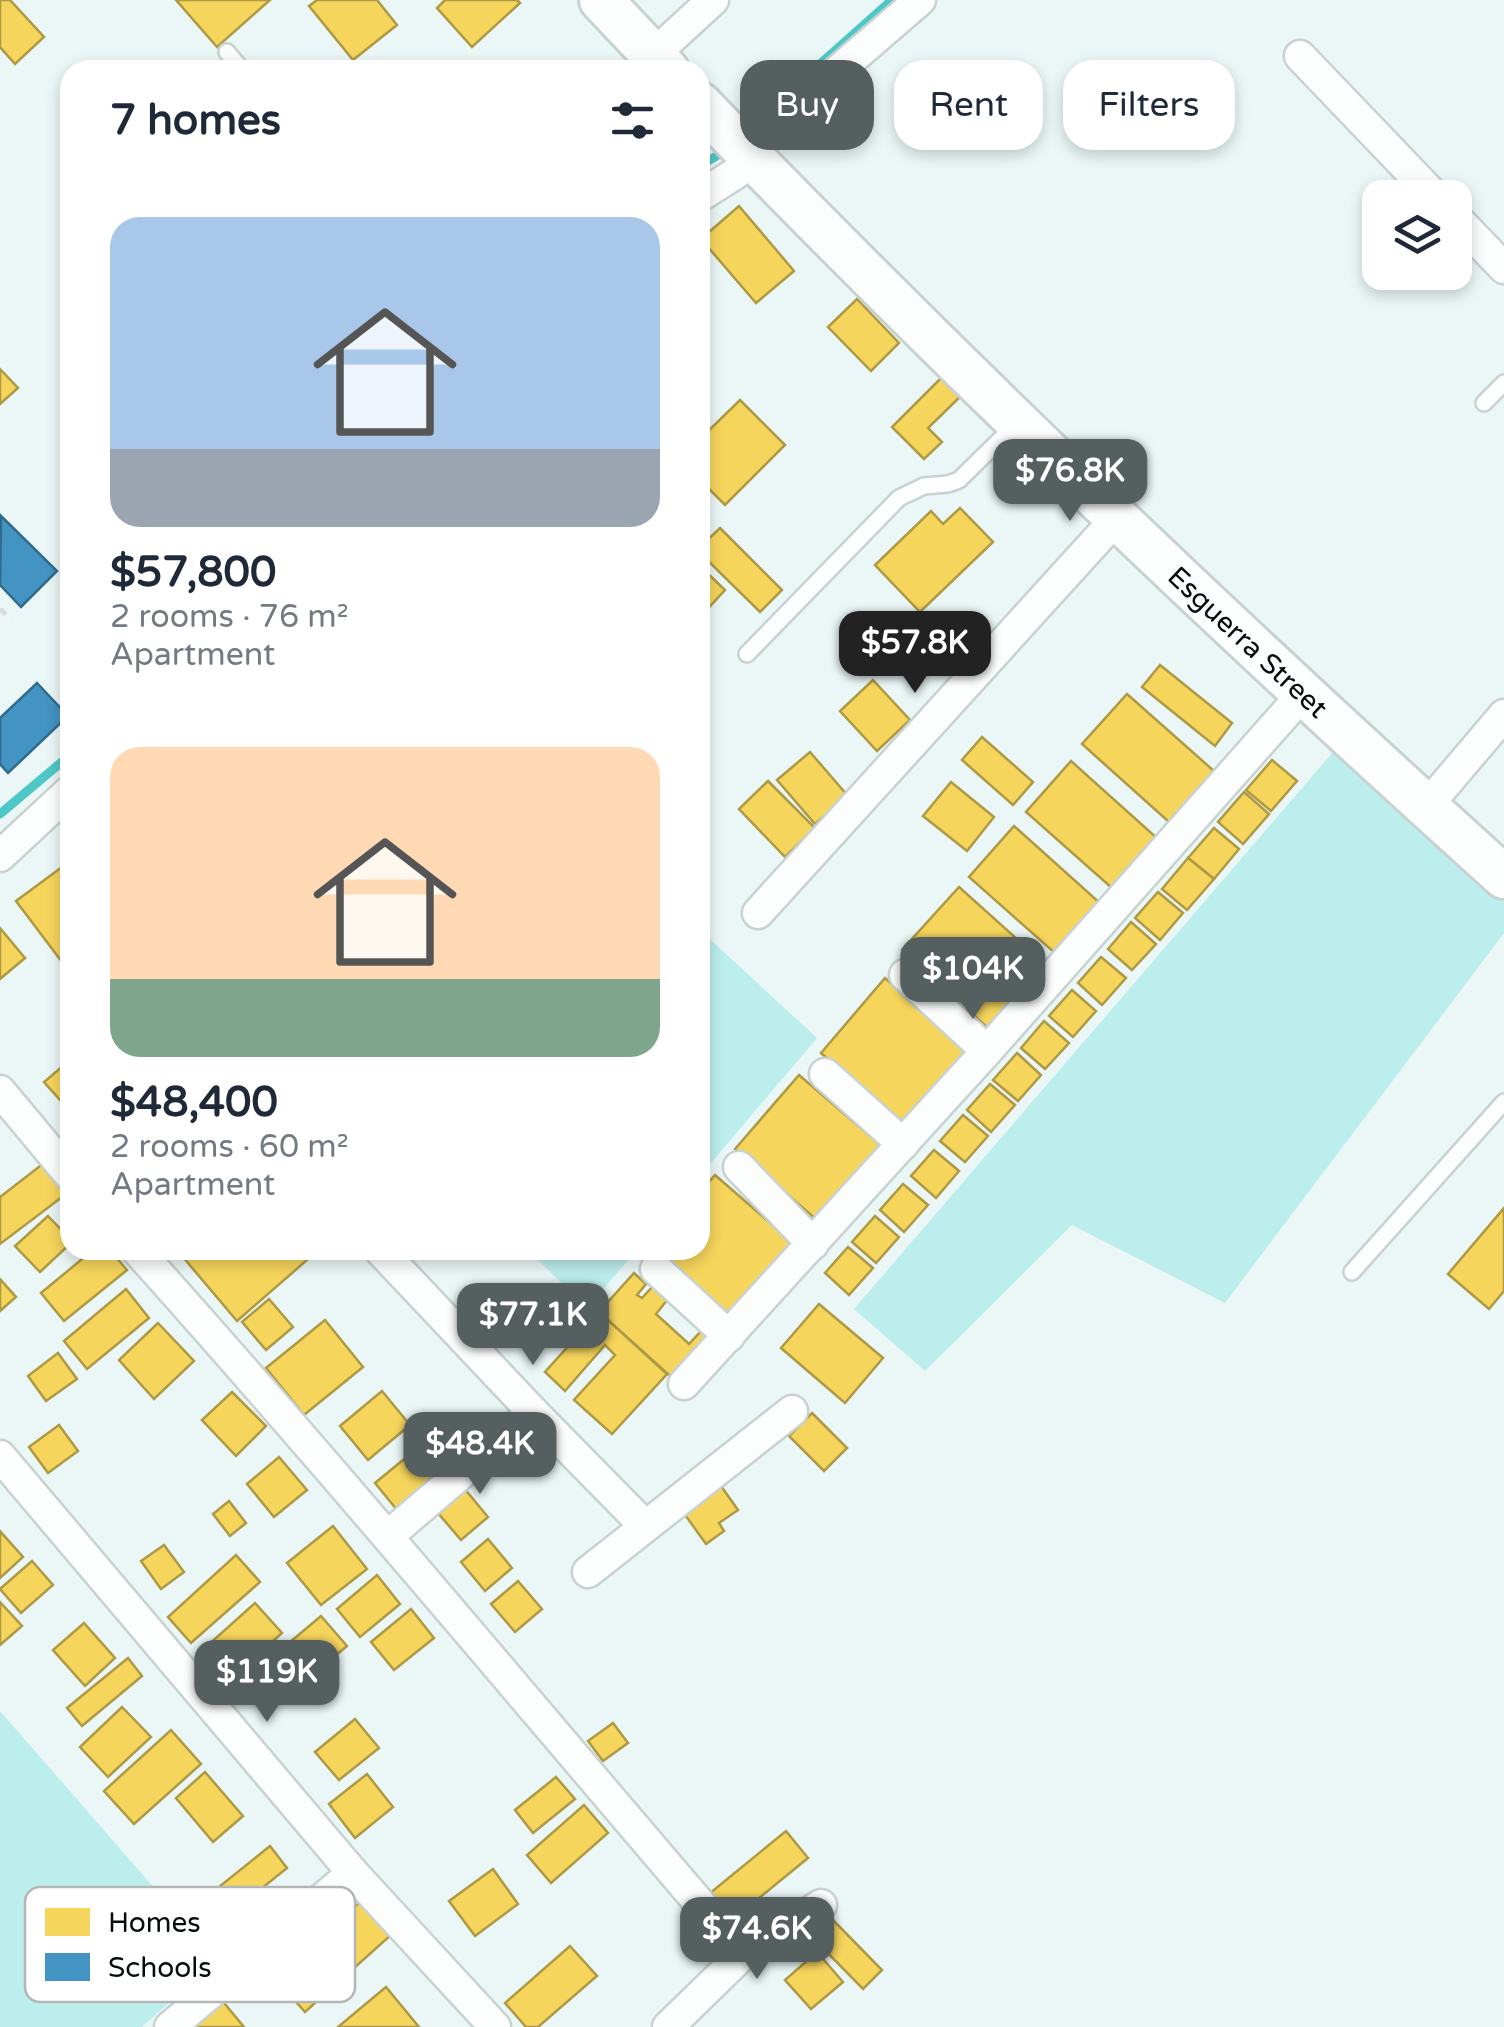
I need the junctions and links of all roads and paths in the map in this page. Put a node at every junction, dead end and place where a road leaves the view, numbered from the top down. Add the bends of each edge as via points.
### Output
1 (602, 0) edge
2 (713, 0) edge
3 (920, 0) edge
4 (227, 52) dead end
5 (1300, 56) dead end
6 (234, 60) edge
7 (658, 60) edge
8 (662, 60) edge
9 (710, 114) edge
10 (750, 156) junction
11 (1419, 180) edge
12 (710, 188) edge
13 (1472, 235) edge
14 (1504, 268) edge
15 (1504, 383) edge
16 (1484, 403) dead end
17 (1018, 423) junction
18 (1116, 519) junction
19 (0, 609) edge
20 (12, 620) dead end
21 (748, 654) dead end
22 (1302, 695) junction
23 (1504, 715) edge
24 (60, 799) edge
25 (1426, 807) junction
26 (0, 856) edge
27 (1504, 877) edge
28 (758, 913) dead end
29 (905, 975) dead end
30 (988, 1051) junction
31 (825, 1074) dead end
32 (0, 1091) edge
33 (1504, 1102) edge
34 (903, 1144) junction
35 (60, 1163) edge
36 (738, 1166) dead end
37 (812, 1244) junction
38 (146, 1260) edge
39 (389, 1260) edge
40 (656, 1269) dead end
41 (1352, 1272) dead end
42 (729, 1336) junction
43 (684, 1384) dead end
44 (792, 1411) dead end
45 (532, 1412) junction
46 (0, 1456) edge
47 (10, 1488) edge
48 (645, 1526) junction
49 (388, 1536) junction
50 (588, 1572) dead end
51 (353, 1873) junction
52 (336, 1887) edge
53 (820, 1905) dead end
54 (743, 1954) junction
55 (200, 2002) edge
56 (170, 2027) edge
57 (495, 2027) edge
58 (668, 2027) edge

1 - 7 main road
2 - 8 street
3 - 10 street
4 - 6 lane
5 - 11 street
9 - 10 main road, Esguerra Street
10 - 12 street
10 - 17 main road, Esguerra Street
13 - 14 street
15 - 16 lane
17 - 18 main road, Esguerra Street
17 - 21 lane via 959,480 900,498
18 - 22 main road, Esguerra Street
18 - 28 street
19 - 20 path
22 - 25 main road, Esguerra Street
22 - 30 street
23 - 25 street
24 - 26 street
25 - 27 main road, Esguerra Street
29 - 30 street
30 - 34 street
31 - 34 street
32 - 35 street
33 - 41 lane
34 - 37 street
36 - 37 street
37 - 42 street
38 - 49 street
39 - 45 street
40 - 42 street
42 - 43 street
44 - 48 street
45 - 48 street
45 - 49 street
46 - 47 street
47 - 51 street
48 - 50 street
49 - 54 street
51 - 52 street
51 - 57 street
53 - 54 street
54 - 58 street
55 - 56 street

